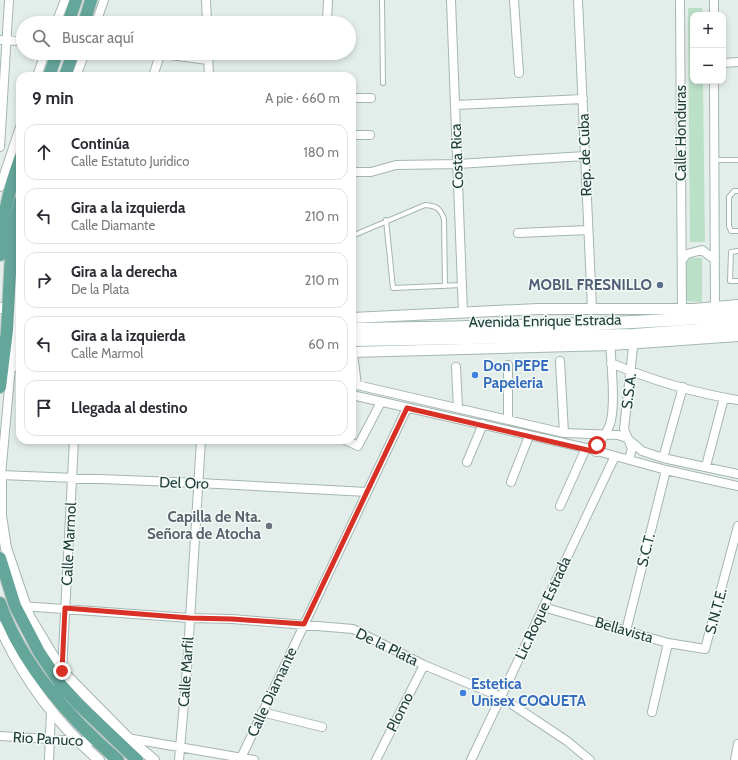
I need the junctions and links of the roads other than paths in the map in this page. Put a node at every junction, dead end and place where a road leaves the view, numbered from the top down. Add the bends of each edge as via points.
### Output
1 (9, 0) edge
2 (65, 0) edge
3 (76, 0) edge
4 (91, 0) edge
5 (104, 0) edge
6 (206, 0) edge
7 (328, 0) edge
8 (382, 0) edge
9 (451, 0) edge
10 (514, 0) edge
11 (578, 0) edge
12 (712, 1) edge
13 (682, 2) edge
14 (714, 12) edge
15 (59, 16) edge
16 (70, 16) edge
17 (86, 16) edge
18 (98, 16) edge
19 (207, 16) edge
20 (327, 16) edge
21 (3, 40) edge
22 (16, 41) edge
23 (43, 60) edge
24 (55, 60) edge
25 (71, 60) edge
26 (82, 60) edge
27 (156, 60) edge
28 (208, 60) edge
29 (726, 62) edge
30 (738, 62) edge
31 (39, 72) edge
32 (50, 72) edge
33 (66, 72) edge
34 (78, 72) edge
35 (154, 72) edge
36 (209, 72) edge
37 (518, 73) dead end
38 (383, 83) dead end
39 (714, 84) edge
40 (356, 98) edge
41 (371, 98) dead end
42 (582, 99) junction
43 (455, 104) junction
44 (356, 135) edge
45 (370, 135) dead end
46 (16, 143) edge
47 (0, 147) edge
48 (585, 156) junction
49 (714, 160) junction
50 (738, 160) edge
51 (11, 164) edge
52 (458, 164) junction
53 (356, 172) edge
54 (0, 187) edge
55 (738, 191) edge
56 (16, 218) edge
57 (386, 220) junction
58 (588, 230) junction
59 (738, 231) edge
60 (356, 234) edge
61 (518, 234) dead end
62 (738, 252) edge
63 (0, 255) edge
64 (682, 260) junction
65 (715, 260) junction
66 (738, 280) edge
67 (462, 285) junction
68 (445, 286) junction
69 (16, 298) edge
70 (738, 305) edge
71 (592, 309) junction
72 (715, 312) junction
73 (463, 313) junction
74 (682, 314) junction
75 (738, 315) edge
76 (356, 318) edge
77 (636, 322) junction
78 (610, 323) junction
79 (11, 324) edge
80 (738, 327) edge
81 (356, 329) edge
82 (738, 336) edge
83 (356, 340) edge
84 (634, 340) junction
85 (610, 341) junction
86 (356, 349) edge
87 (560, 361) dead end
88 (611, 362) junction
89 (16, 364) edge
90 (508, 365) dead end
91 (456, 366) dead end
92 (11, 368) junction
93 (631, 371) junction
94 (356, 378) edge
95 (357, 385) joint
96 (0, 387) edge
97 (684, 387) junction
98 (356, 397) edge
99 (724, 398) junction
100 (738, 400) edge
101 (381, 402) junction
102 (407, 408) junction
103 (458, 408) junction
104 (508, 420) junction
105 (483, 424) junction
106 (564, 433) junction
107 (606, 434) junction
108 (529, 436) junction
109 (627, 438) junction
110 (74, 444) edge
111 (201, 444) edge
112 (354, 444) edge
113 (586, 448) junction
114 (596, 452) junction
115 (615, 456) junction
116 (663, 458) junction
117 (629, 459) junction
118 (467, 462) dead end
119 (706, 466) junction
120 (666, 470) junction
121 (738, 474) edge
122 (1, 475) edge
123 (72, 479) junction
124 (512, 482) dead end
125 (199, 483) junction
126 (738, 486) edge
127 (367, 492) junction
128 (560, 506) dead end
129 (738, 526) edge
130 (0, 558) edge
131 (0, 603) edge
132 (20, 606) junction
133 (543, 607) junction
134 (65, 608) junction
135 (190, 618) junction
136 (304, 624) junction
137 (0, 627) edge
138 (626, 631) junction
139 (668, 643) junction
140 (706, 649) joint
141 (424, 665) junction
142 (62, 671) junction
143 (501, 697) junction
144 (51, 710) junction
145 (262, 712) junction
146 (652, 712) dead end
147 (322, 727) dead end
148 (0, 736) edge
149 (112, 736) junction
150 (128, 738) junction
151 (50, 740) junction
152 (77, 741) junction
153 (97, 742) junction
154 (738, 744) edge
155 (180, 747) junction
156 (240, 759) edge
157 (49, 760) edge
158 (100, 760) edge
159 (118, 760) edge
160 (137, 760) edge
161 (154, 760) edge
162 (179, 760) edge
163 (254, 760) edge
164 (376, 760) edge
165 (471, 760) edge
166 (590, 760) edge
167 (735, 760) edge

1 - 21 street
2 - 15 street
3 - 16 main road
4 - 17 main road
5 - 18 street
6 - 19 street
7 - 20 street
8 - 38 lane
9 - 43 street, Costa Rica
10 - 37 street
11 - 42 street, Rep. de Cuba
12 - 14 street
13 - 64 street, Calle Honduras
21 - 22 street
21 - 47 street
23 - 31 street
24 - 32 main road
25 - 33 main road
26 - 34 street
27 - 35 street
28 - 36 street
29 - 30 street
39 - 49 street
40 - 41 street
42 - 43 street
42 - 48 street, Rep. de Cuba
43 - 52 street, Costa Rica
44 - 45 street
46 - 51 street
48 - 52 street
48 - 58 street, Rep. de Cuba
49 - 50 lane
49 - 65 street
51 - 54 street
51 - 63 main road
52 - 53 street via 396,165 371,172
52 - 67 street, Costa Rica
55 - 59 lane via 734,191 729,197 729,226 731,231
56 - 79 main road via 12,235
57 - 60 lane
57 - 68 lane via 393,288
57 - 68 lane via 425,205 434,205 440,209 444,219
58 - 61 street
58 - 71 street, Rep. de Cuba
62 - 66 lane via 731,252 730,280
64 - 65 street via 687,254 702,250
64 - 74 street, Calle Honduras
65 - 72 street
67 - 68 lane
67 - 73 street, Costa Rica
69 - 79 street
70 - 72 street
71 - 73 street
71 - 74 street
72 - 74 main road, Avenida Enrique Estrada
72 - 75 main road, Avenida Enrique Estrada
73 - 76 street
74 - 77 main road, Avenida Enrique Estrada
77 - 78 main road, Avenida Enrique Estrada
77 - 84 street, S.S.A.
78 - 81 main road, Avenida Enrique Estrada
78 - 85 street, S.S.A.
79 - 92 street
79 - 96 main road
80 - 84 main road, Avenida Enrique Estrada
82 - 84 street
83 - 85 main road, Avenida Enrique Estrada
84 - 85 main road, Avenida Enrique Estrada
84 - 93 street, S.S.A.
85 - 86 street
85 - 88 street, S.S.A.
87 - 106 street
88 - 93 street
88 - 107 street, S.S.A. via 612,413
89 - 92 street
90 - 104 street
91 - 103 street
92 - 122 street
93 - 97 street
93 - 109 street, S.S.A. via 624,429
94 - 95 street
95 - 103 street
97 - 99 street
97 - 116 street
98 - 101 street
99 - 100 street
99 - 119 street
101 - 102 street
101 - 112 street via 358,446
102 - 105 street
102 - 127 street, Calle Diamante
103 - 104 street
104 - 106 street
105 - 108 street
105 - 118 street
106 - 107 street
107 - 109 street
107 - 114 street, S.S.A. via 600,440
108 - 113 street
108 - 124 street
109 - 116 street via 642,451
109 - 117 street, S.S.A. via 632,449
110 - 123 street, Calle Marmol
111 - 125 street, Calle Marfil
113 - 114 street
113 - 128 street
114 - 115 street
115 - 117 street
115 - 133 street, Lic.Roque Estrada
116 - 119 street
117 - 120 street
119 - 121 street
120 - 126 street
120 - 138 street, S.C.T.
122 - 123 street, Del Oro
122 - 132 street via 1,516
123 - 125 street, Del Oro
123 - 134 street, Calle Marmol
125 - 127 street, Del Oro
125 - 135 street, Calle Marfil
127 - 136 street, Calle Diamante
129 - 140 street, S.N.T.E.
130 - 132 main road
131 - 153 main road via 13,632 39,676
132 - 134 street, De la Plata
132 - 142 street
132 - 149 main road via 39,652 61,685
133 - 138 street, Bellavista
133 - 143 street, Lic.Roque Estrada
134 - 135 street, De la Plata
134 - 142 street, Calle Marmol
135 - 136 street, De la Plata
135 - 155 street, Calle Marfil
136 - 141 street, De la Plata via 353,629
136 - 145 street, Calle Diamante
137 - 144 street via 25,673
138 - 139 street, Bellavista
139 - 140 street, Bellavista
139 - 146 street
141 - 143 street, De la Plata
141 - 164 street, Plomo
142 - 150 street
143 - 165 street, Lic.Roque Estrada
143 - 166 street, De la Plata via 567,741
144 - 151 street
144 - 152 street
145 - 147 street
145 - 156 street, Calle Diamante
148 - 151 street, Rio Panuco
149 - 150 street
149 - 160 main road
150 - 155 street
150 - 161 street
151 - 152 street, Rio Panuco
151 - 157 street
152 - 153 street, Rio Panuco
152 - 158 street
153 - 159 main road
154 - 167 street
155 - 156 street
155 - 162 street, Calle Marfil
156 - 163 street

